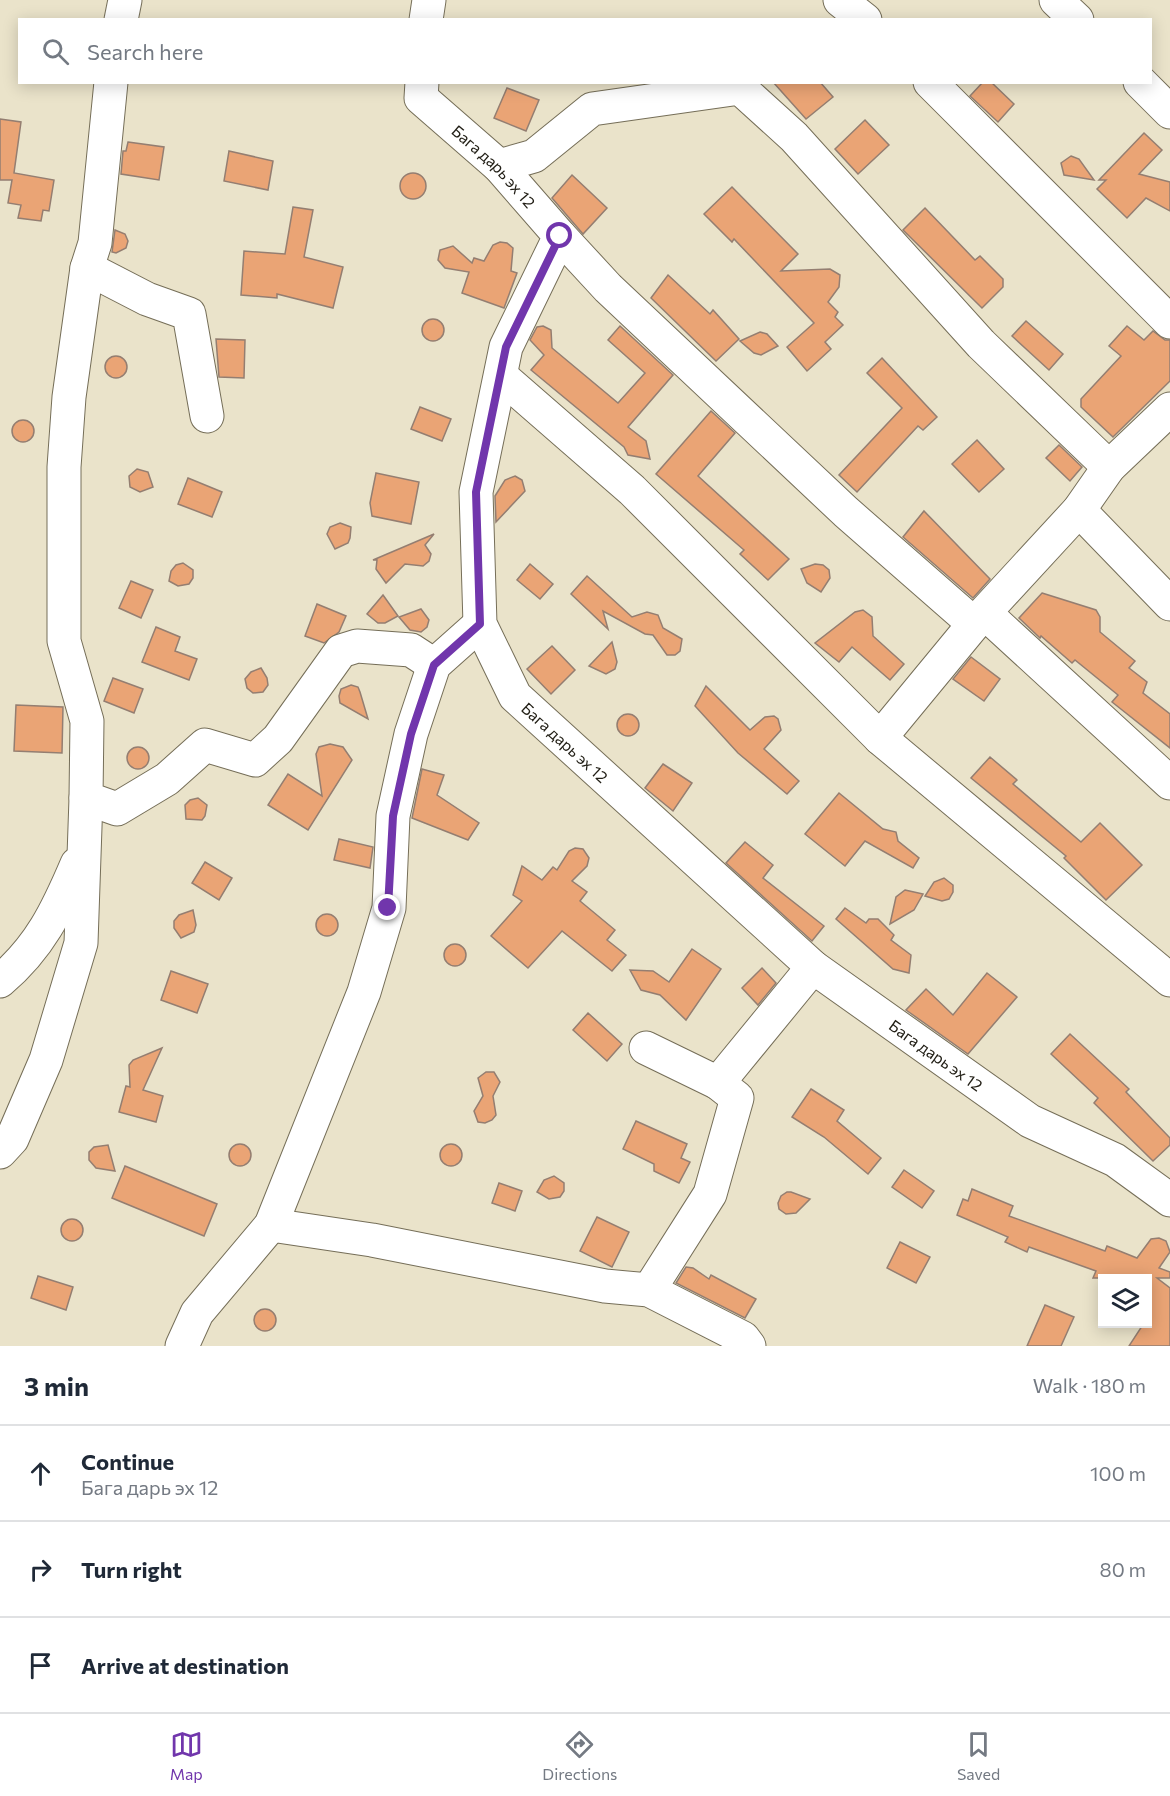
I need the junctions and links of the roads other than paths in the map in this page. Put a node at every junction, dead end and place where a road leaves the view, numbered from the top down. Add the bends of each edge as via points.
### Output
1 (125, 0) edge
2 (429, 0) edge
3 (840, 0) edge
4 (1056, 0) edge
5 (121, 18) edge
6 (426, 18) edge
7 (862, 18) edge
8 (1075, 18) edge
9 (111, 84) edge
10 (422, 84) edge
11 (932, 84) edge
12 (1142, 84) edge
13 (1170, 112) edge
14 (499, 166) junction
15 (560, 236) junction
16 (87, 268) junction
17 (1170, 322) edge
18 (501, 376) junction
19 (1170, 409) edge
20 (207, 417) dead end
21 (1109, 466) junction
22 (1079, 510) junction
23 (1170, 604) edge
24 (980, 619) junction
25 (480, 624) junction
26 (434, 665) junction
27 (880, 738) junction
28 (1170, 783) edge
29 (86, 798) junction
30 (84, 845) junction
31 (813, 967) junction
32 (1170, 980) edge
33 (0, 981) edge
34 (646, 1048) dead end
35 (718, 1083) junction
36 (0, 1152) edge
37 (1170, 1200) edge
38 (272, 1225) junction
39 (649, 1290) junction
40 (182, 1346) edge
41 (749, 1346) edge

1 - 5 street
2 - 6 street
3 - 7 street
4 - 8 street
9 - 16 street via 94,243
10 - 14 street, Бага дарь эх 12 via 421,98
11 - 17 street
12 - 13 street
14 - 15 street, Бага дарь эх 12
14 - 21 street via 534,156 592,109 740,88 794,137 981,344
15 - 18 street, Бага дарь эх 12 via 506,347
15 - 24 street via 608,288 846,512
16 - 20 street via 147,299 189,314
16 - 29 street via 69,397 64,467 64,641 87,721
18 - 25 street, Бага дарь эх 12 via 476,492
18 - 27 street via 632,490
19 - 21 street
21 - 22 street
22 - 23 street
22 - 24 street
24 - 27 street
24 - 28 street
25 - 26 street
25 - 31 street, Бага дарь эх 12 via 515,696
26 - 29 street via 411,650 357,646 341,651 278,739 255,760 205,745 167,779 117,809
26 - 38 street via 411,734 393,816 386,919 364,992
27 - 32 street
29 - 30 street
30 - 33 street via 48,927 23,961
30 - 36 street via 81,943 46,1060 12,1139
31 - 35 street
31 - 37 street, Бага дарь эх 12 via 1030,1121 1115,1160
34 - 35 street
35 - 39 street via 737,1098 710,1194
38 - 39 street via 372,1240 604,1286
38 - 40 street via 197,1313
39 - 41 street via 742,1338

